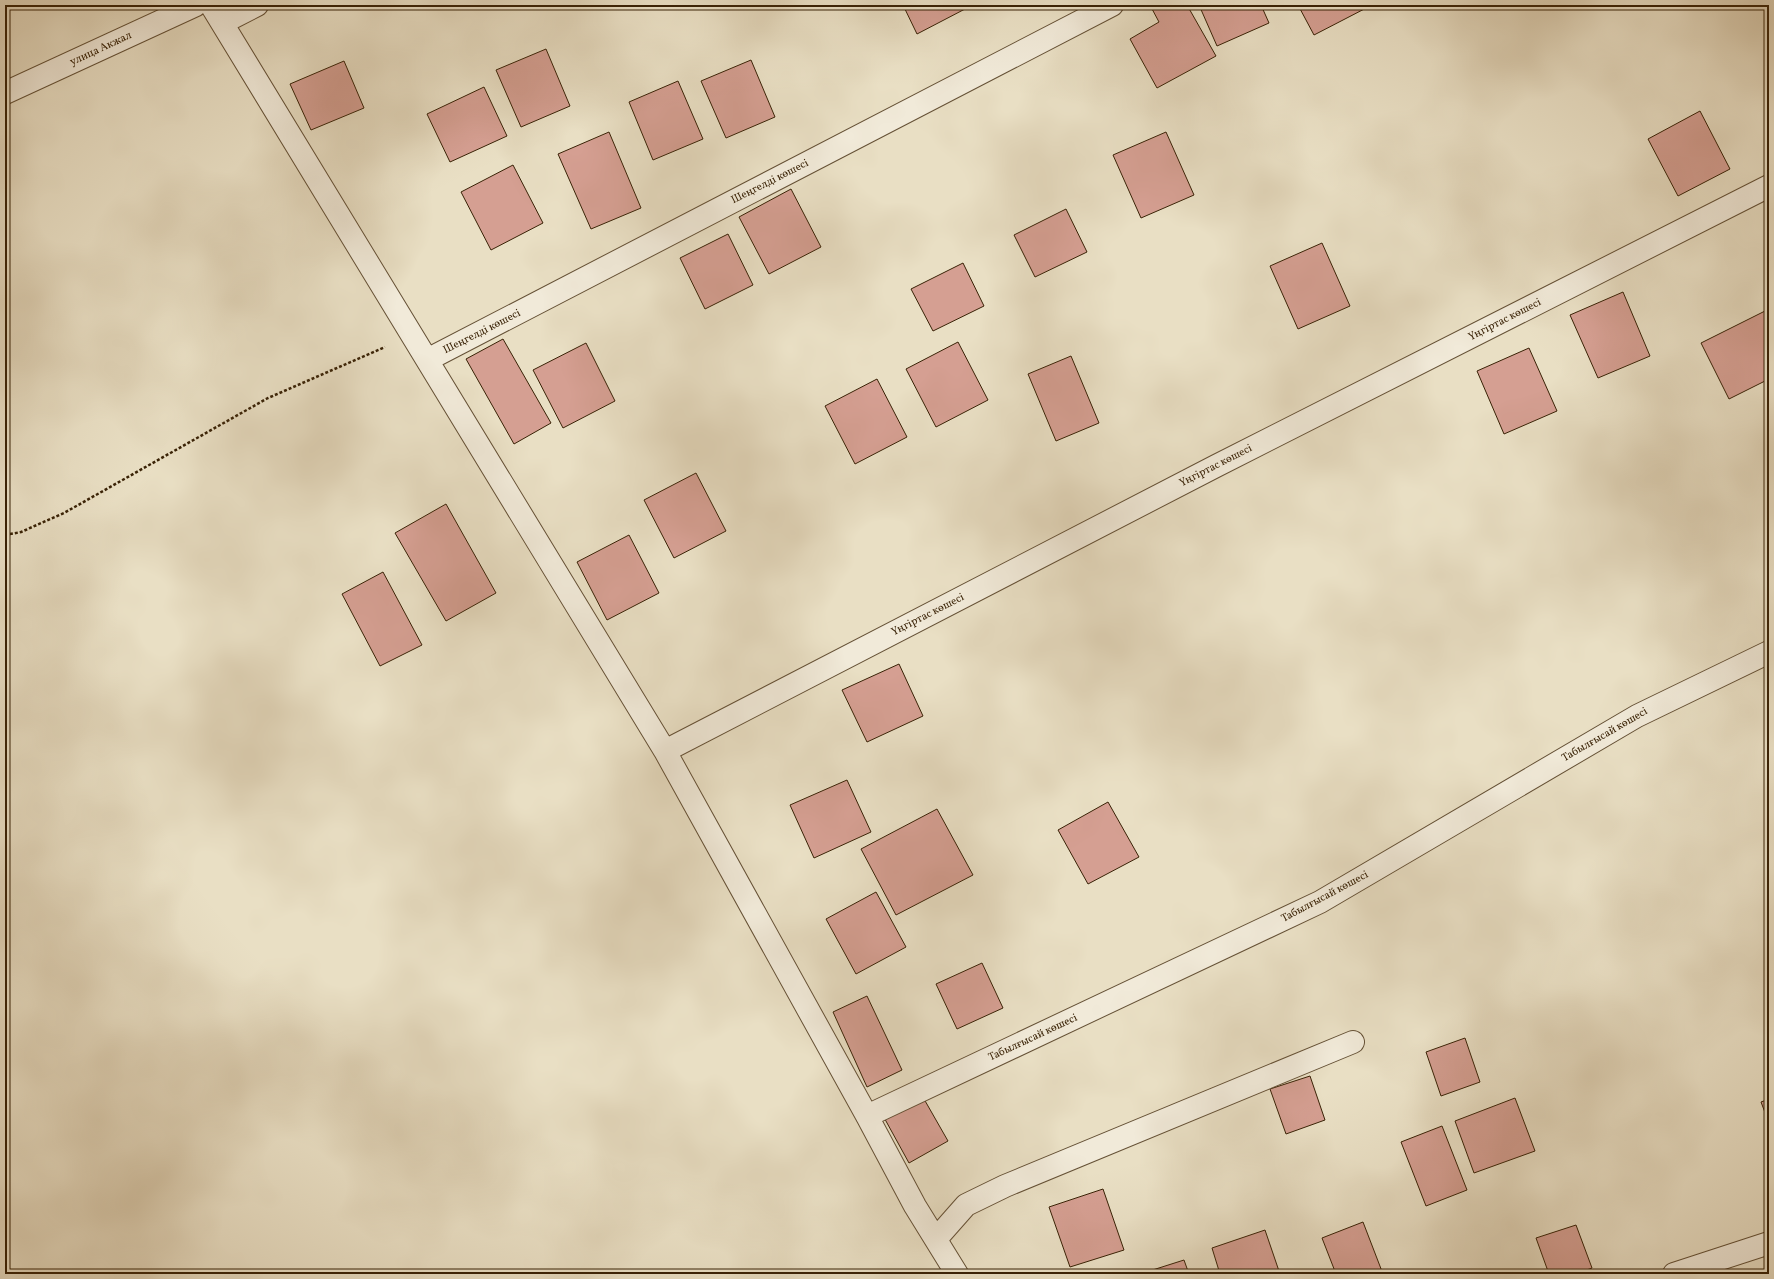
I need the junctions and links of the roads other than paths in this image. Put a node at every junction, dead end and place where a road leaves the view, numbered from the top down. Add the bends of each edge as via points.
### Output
1 (196, 5) edge
2 (211, 5) edge
3 (257, 5) edge
4 (1112, 5) edge
5 (222, 23) junction
6 (5, 93) edge
7 (1769, 186) edge
8 (427, 360) junction
9 (1769, 652) edge
10 (665, 751) junction
11 (1353, 1042) dead end
12 (867, 1116) junction
13 (936, 1239) junction
14 (1769, 1243) edge
15 (957, 1274) edge
16 (1674, 1274) edge

1 - 6 street, улица Акжал
2 - 5 street
3 - 5 street
4 - 8 street, Шеңгелді көшесі
5 - 8 street
7 - 10 street, Үңгіртас көшесі via 1216,466
8 - 10 street
9 - 12 street, Табылғысай көшесі via 1637,716 1320,902
10 - 12 street
11 - 13 street via 1005,1186 966,1205
12 - 13 street via 915,1206
13 - 15 street
14 - 16 street

